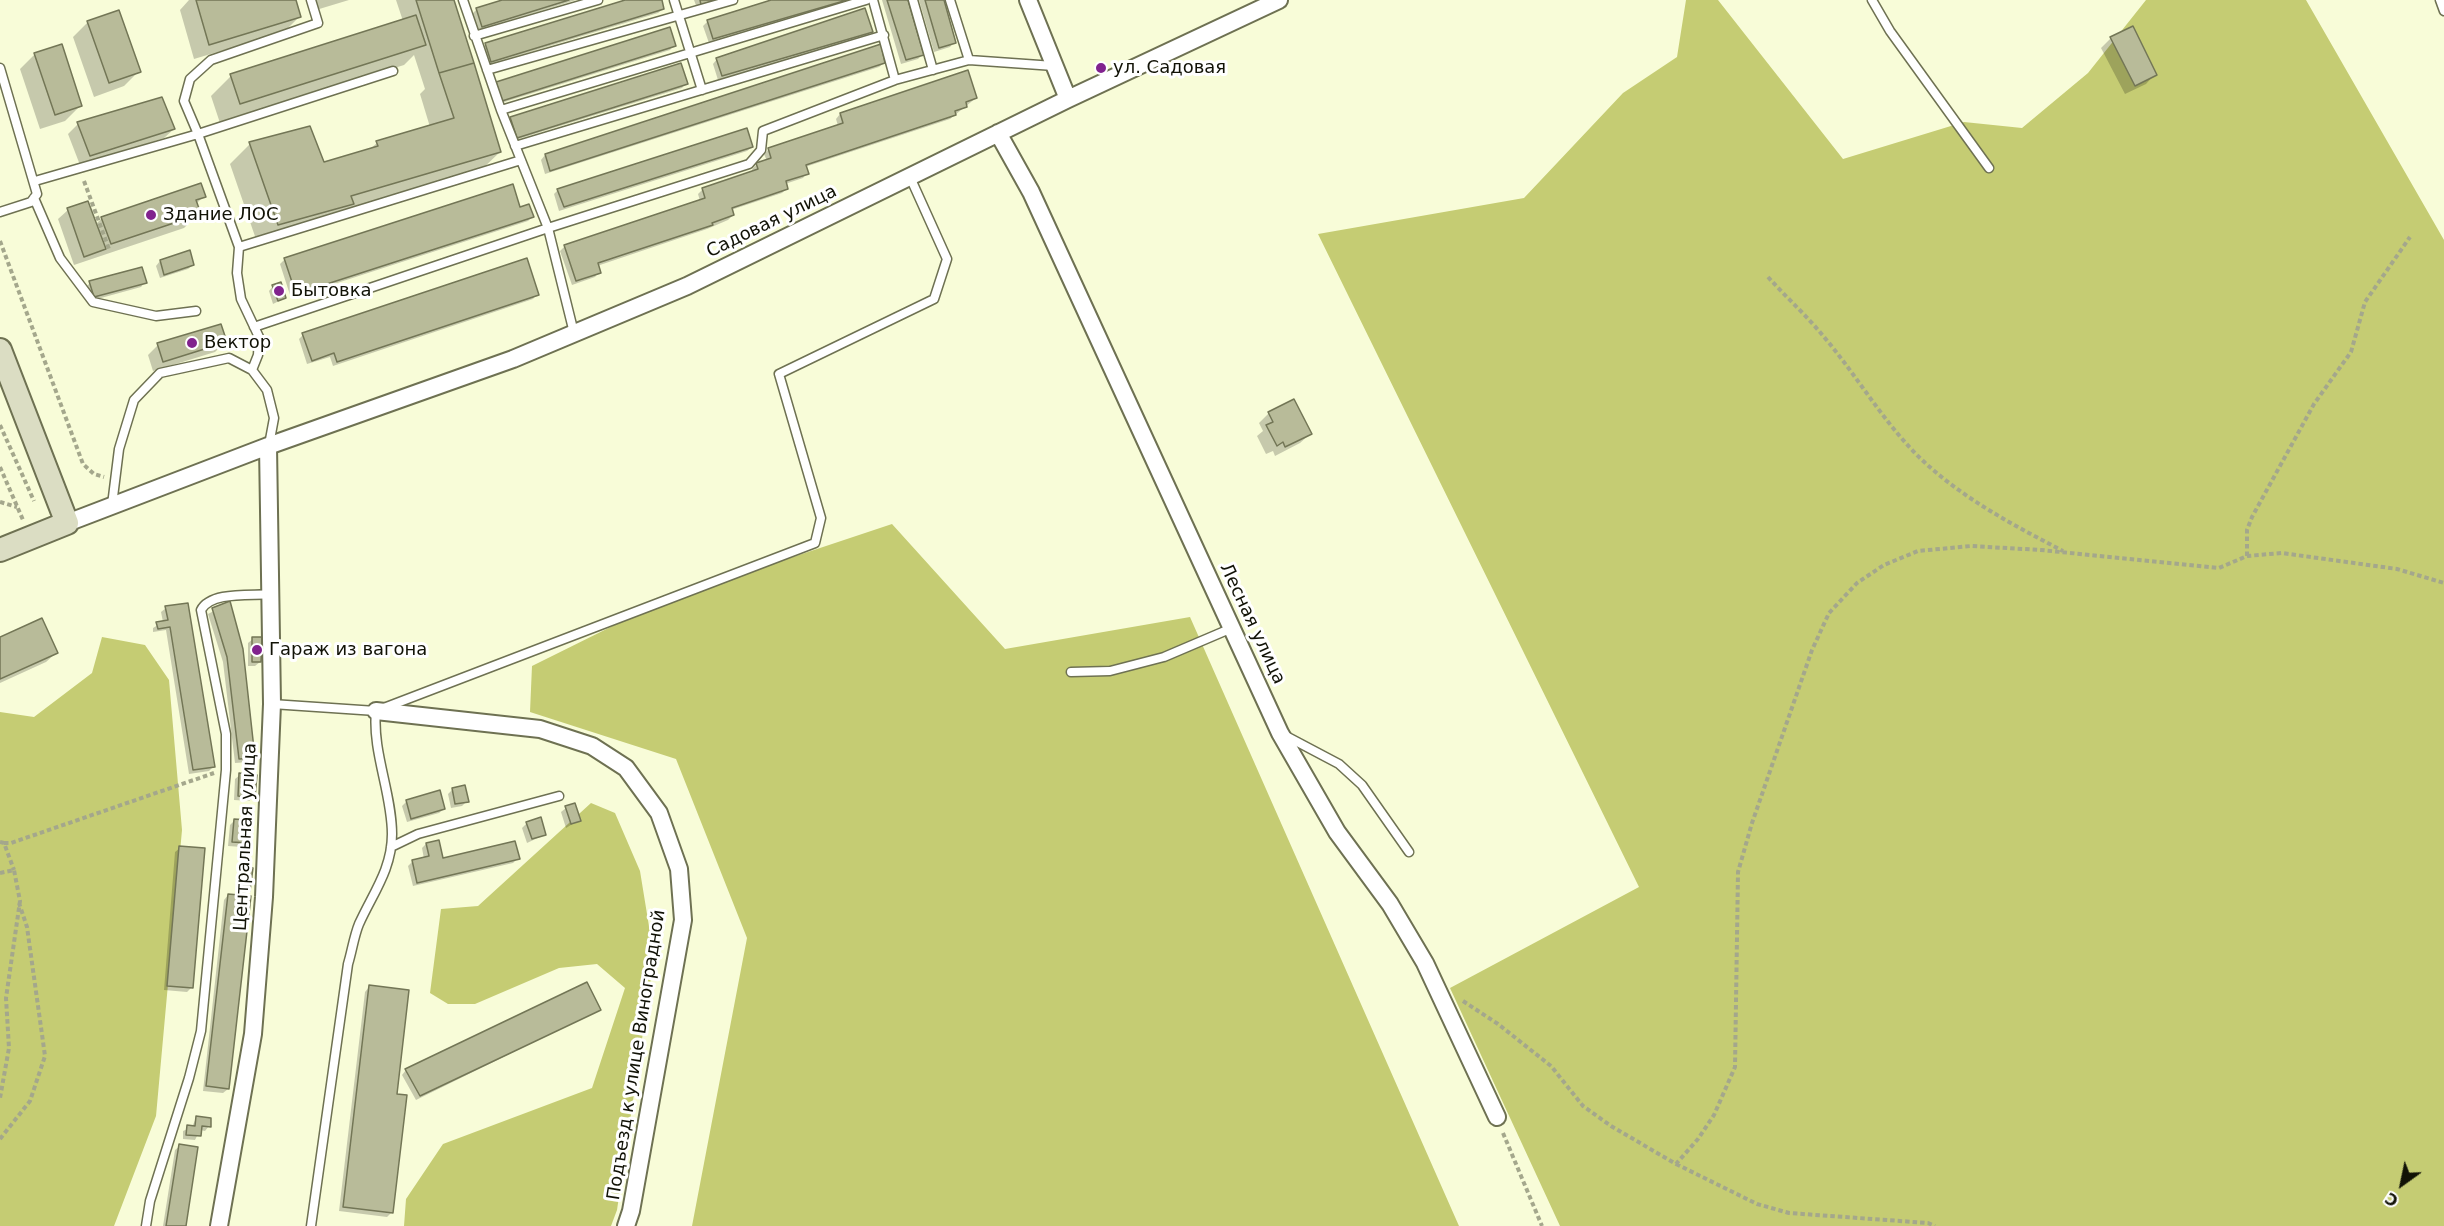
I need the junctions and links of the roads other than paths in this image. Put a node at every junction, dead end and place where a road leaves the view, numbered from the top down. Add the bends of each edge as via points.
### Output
1 (311, 0) edge
2 (598, 0) edge
3 (674, 0) edge
4 (733, 0) edge
5 (866, 0) edge
6 (873, 0) edge
7 (912, 0) edge
8 (951, 0) edge
9 (1028, 0) edge
10 (1279, 0) edge
11 (1872, 0) edge
12 (2440, 0) edge
13 (466, 1) edge
14 (2444, 11) edge
15 (679, 16) junction
16 (884, 35) junction
17 (474, 36) junction
18 (690, 52) junction
19 (969, 60) junction
20 (1054, 66) junction
21 (0, 68) edge
22 (933, 69) junction
23 (487, 70) junction
24 (393, 71) dead end
25 (896, 80) junction
26 (702, 90) junction
27 (1068, 99) junction
28 (501, 110) junction
29 (998, 133) junction
30 (198, 134) junction
31 (515, 146) junction
32 (521, 160) junction
33 (1989, 168) dead end
34 (910, 177) junction
35 (35, 181) junction
36 (34, 198) junction
37 (0, 212) edge
38 (548, 228) junction
39 (239, 247) junction
40 (196, 311) dead end
41 (254, 327) junction
42 (574, 333) junction
43 (0, 350) edge
44 (252, 370) junction
45 (268, 446) junction
46 (112, 506) junction
47 (47, 531) junction
48 (0, 550) edge
49 (271, 594) junction
50 (1232, 628) junction
51 (1071, 672) dead end
52 (272, 704) junction
53 (376, 711) junction
54 (1280, 733) junction
55 (559, 796) dead end
56 (391, 847) junction
57 (1409, 852) dead end
58 (1497, 1117) road end
59 (146, 1226) edge
60 (219, 1226) edge
61 (311, 1226) edge
62 (626, 1226) edge

1 - 30 lane via 318,23 211,60 190,79 184,101
2 - 17 lane
3 - 15 lane
4 - 15 lane
5 - 18 lane
6 - 16 lane
7 - 22 lane
8 - 19 lane
9 - 20 street
10 - 27 street, Садовая улица
11 - 33 lane
12 - 14 lane
13 - 17 lane
15 - 18 lane
15 - 23 lane
16 - 25 lane
16 - 26 lane
17 - 23 lane
18 - 26 lane
18 - 28 lane
19 - 20 lane
19 - 22 lane
20 - 27 street
21 - 35 lane
22 - 25 lane
23 - 28 lane
24 - 30 lane
25 - 38 lane via 763,131 761,150 749,164
26 - 31 lane
27 - 29 street, Садовая улица
28 - 31 lane
29 - 34 street, Садовая улица
29 - 50 street, Лесная улица via 1031,192
30 - 35 lane
30 - 39 lane
31 - 32 lane
32 - 38 lane
32 - 39 lane
34 - 42 street, Садовая улица via 687,286
34 - 53 lane via 947,259 934,299 778,374 821,518 815,543
35 - 36 lane
36 - 37 lane
36 - 40 lane via 60,258 93,302 156,316
38 - 41 lane
38 - 42 lane
39 - 41 lane via 241,299
41 - 44 lane via 259,337
42 - 45 street, Садовая улица via 513,359
43 - 47 street
44 - 45 lane via 267,390 274,418
44 - 46 lane via 229,358 160,373 134,400 119,449
45 - 46 street, Садовая улица
45 - 49 street, Центральная улица
46 - 47 street, Садовая улица
47 - 48 street
49 - 52 street, Центральная улица
49 - 59 lane via 214,599 201,610 226,734 226,770 201,1031
50 - 51 lane via 1164,657 1110,672
50 - 54 street, Лесная улица
52 - 53 lane
52 - 60 street, Центральная улица via 264,897 253,1034
53 - 56 lane via 374,731 384,773
53 - 62 street, Подъезд к улице Виноградной via 540,729 592,746 627,768 659,813 679,869 683,920
54 - 57 lane via 1339,764 1380,808
54 - 58 street, Лесная улица via 1337,832 1390,904 1435,984
55 - 56 lane via 418,834
56 - 61 lane via 383,879 358,927 348,964

